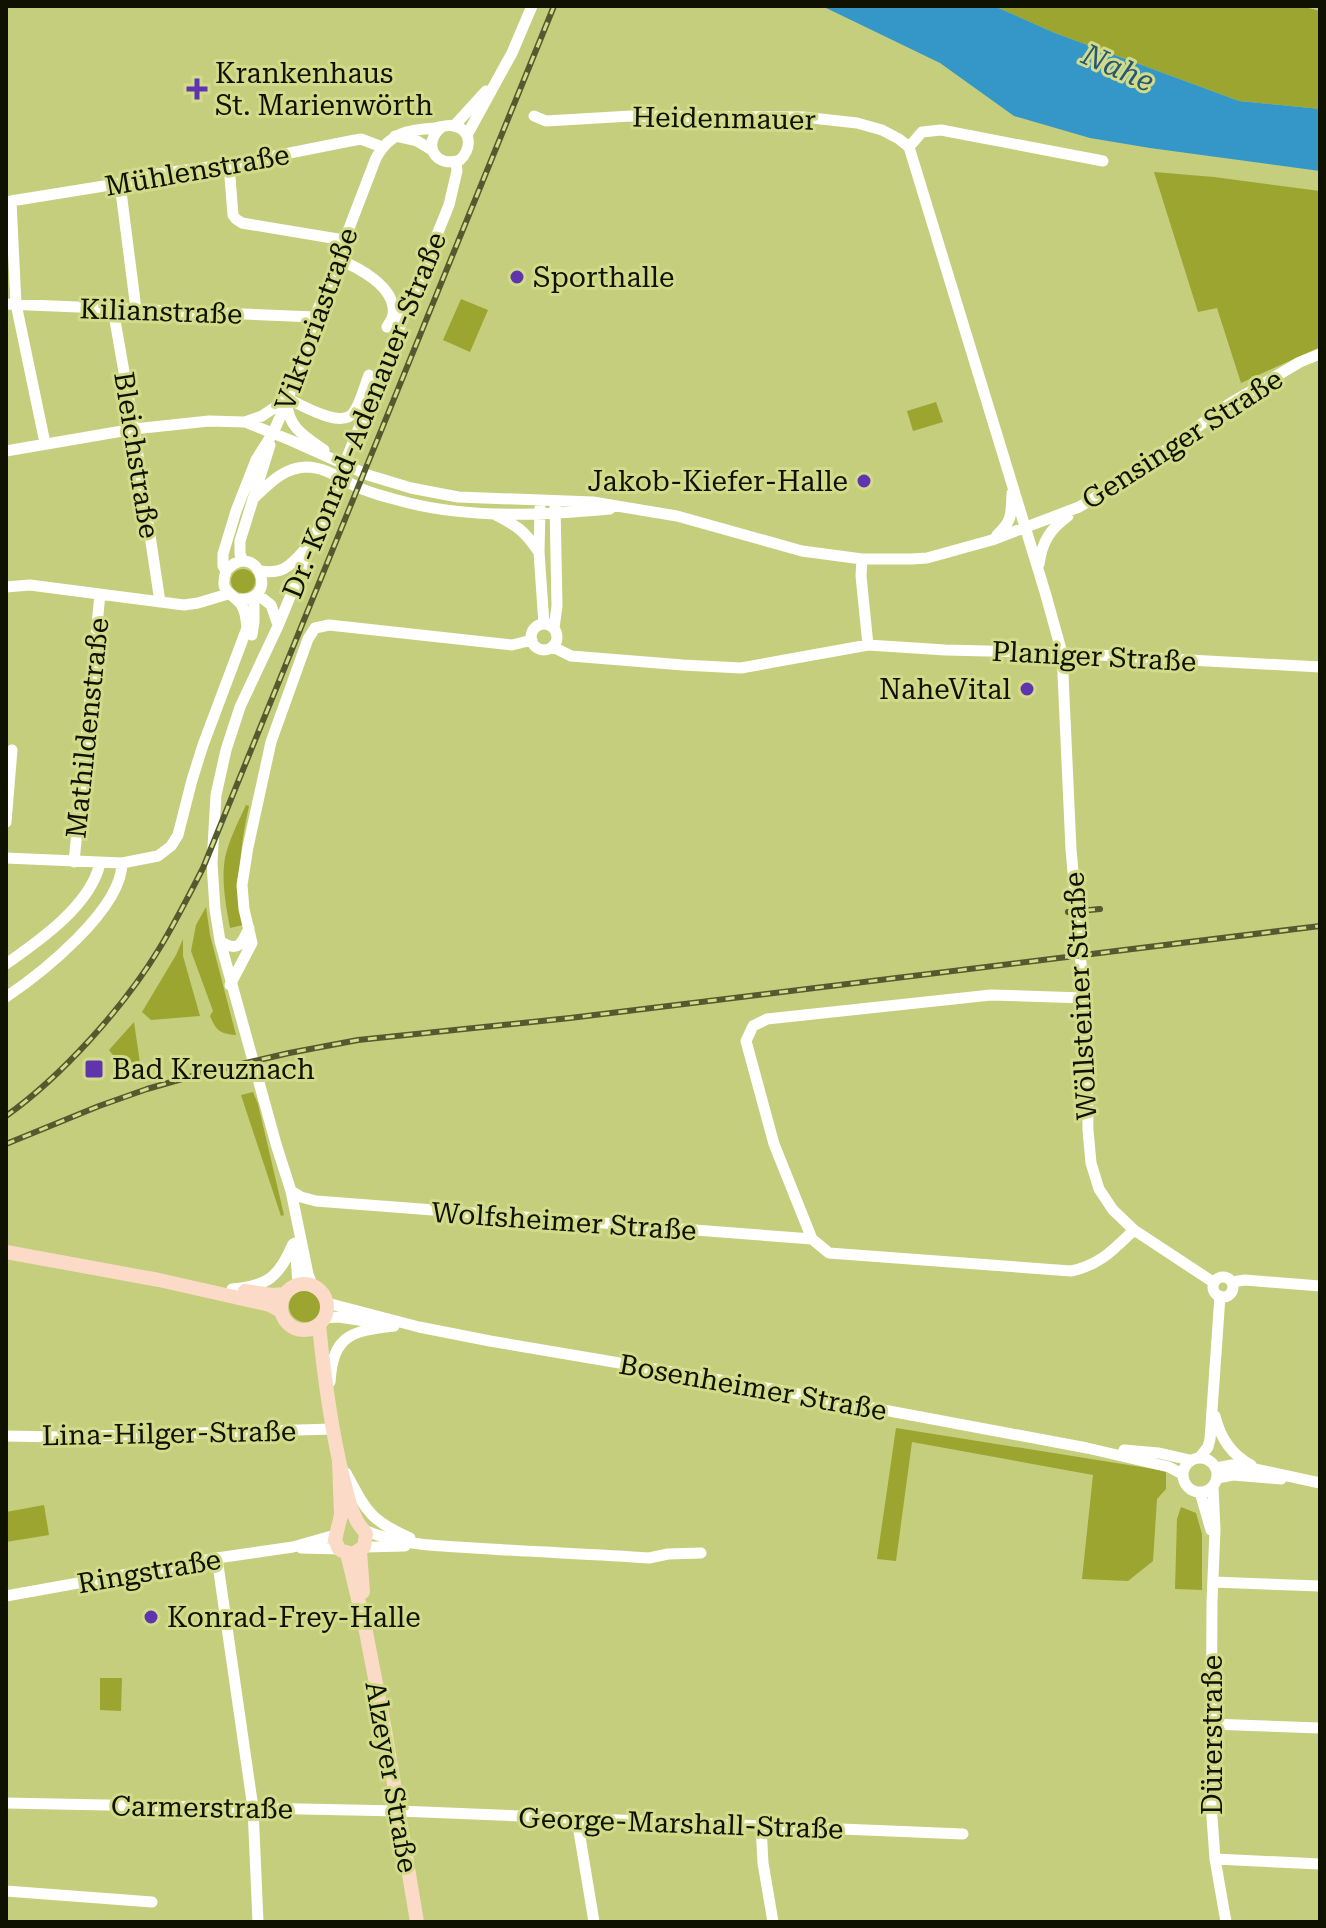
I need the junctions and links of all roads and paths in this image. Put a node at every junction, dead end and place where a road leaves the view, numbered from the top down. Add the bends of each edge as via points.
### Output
1 (532, 6) edge
2 (502, 70) junction
3 (534, 116) dead end
4 (448, 126) junction
5 (467, 135) junction
6 (395, 136) junction
7 (382, 147) junction
8 (909, 147) junction
9 (432, 150) junction
10 (1103, 161) dead end
11 (450, 162) junction
12 (229, 165) junction
13 (120, 184) junction
14 (344, 240) junction
15 (337, 259) junction
16 (11, 304) edge
17 (113, 309) junction
18 (136, 309) junction
19 (315, 317) junction
20 (387, 327) dead end
21 (1320, 354) edge
22 (369, 375) dead end
23 (288, 399) junction
24 (245, 422) junction
25 (134, 429) junction
26 (273, 433) junction
27 (45, 443) junction
28 (6, 451) edge
29 (347, 466) junction
30 (1013, 485) junction
31 (255, 497) junction
32 (540, 500) junction
33 (555, 506) junction
34 (1079, 507) junction
35 (492, 513) junction
36 (539, 513) junction
37 (1026, 528) junction
38 (314, 539) junction
39 (992, 540) junction
40 (539, 552) junction
41 (862, 559) junction
42 (243, 561) junction
43 (1038, 569) junction
44 (226, 571) junction
45 (260, 571) junction
46 (6, 587) edge
47 (100, 594) junction
48 (255, 595) junction
49 (233, 596) junction
50 (160, 602) junction
51 (1055, 625) junction
52 (549, 626) junction
53 (275, 631) junction
54 (532, 640) junction
55 (868, 645) junction
56 (553, 647) junction
57 (1018, 652) junction
58 (1062, 653) junction
59 (233, 666) junction
60 (1320, 667) edge
61 (12, 750) dead end
62 (6, 822) edge
63 (6, 858) edge
64 (74, 862) junction
65 (100, 863) junction
66 (122, 863) junction
67 (75, 906) junction
68 (94, 919) junction
69 (249, 928) junction
70 (219, 937) junction
71 (6, 964) edge
72 (230, 985) junction
73 (6, 997) edge
74 (1084, 998) junction
75 (276, 1144) junction
76 (291, 1191) junction
77 (316, 1201) junction
78 (295, 1213) junction
79 (1134, 1230) junction
80 (294, 1239) junction
81 (812, 1239) junction
82 (6, 1252) edge
83 (1213, 1282) junction
84 (1232, 1282) junction
85 (305, 1285) junction
86 (1320, 1286) edge
87 (232, 1289) junction
88 (204, 1290) junction
89 (285, 1294) junction
90 (1220, 1296) junction
91 (281, 1311) junction
92 (324, 1315) junction
93 (394, 1326) junction
94 (419, 1327) junction
95 (304, 1330) junction
96 (329, 1407) junction
97 (1213, 1412) junction
98 (1217, 1426) junction
99 (333, 1429) junction
100 (6, 1436) edge
101 (1087, 1448) junction
102 (1195, 1459) junction
103 (339, 1461) junction
104 (1259, 1469) junction
105 (1182, 1474) junction
106 (1215, 1474) junction
107 (1317, 1482) edge
108 (1200, 1492) junction
109 (361, 1527) junction
110 (347, 1544) junction
111 (425, 1545) junction
112 (1214, 1546) junction
113 (701, 1553) dead end
114 (217, 1558) junction
115 (1213, 1582) junction
116 (1320, 1586) edge
117 (6, 1596) edge
118 (1211, 1724) junction
119 (1320, 1728) edge
120 (6, 1803) edge
121 (253, 1808) junction
122 (399, 1811) junction
123 (577, 1819) junction
124 (761, 1826) junction
125 (963, 1834) dead end
126 (1215, 1859) junction
127 (1320, 1864) edge
128 (6, 1891) edge
129 (152, 1902) dead end
130 (258, 1922) edge
131 (417, 1922) edge
132 (594, 1922) edge
133 (773, 1922) edge
134 (1226, 1922) edge

1 - 2 street
2 - 4 street
2 - 5 street
3 - 8 street, Heidenmauer via 546,121 803,117 882,130
4 - 5 street
4 - 6 street, Viktoriastraße
4 - 9 street via 438,130
5 - 11 street via 468,151
6 - 7 street, Viktoriastraße
6 - 9 street
7 - 12 street, Mühlenstraße via 361,139
7 - 14 street, Viktoriastraße
8 - 10 street via 922,132 941,130
8 - 30 street
9 - 11 street
11 - 38 street, Dr.-Konrad-Adenauer-Straße via 457,171 449,205
12 - 13 street, Mühlenstraße
12 - 14 street via 233,215 242,223
13 - 16 street, Mühlenstraße via 11,201
13 - 18 street
14 - 15 street, Viktoriastraße
15 - 19 street, Viktoriastraße
15 - 20 street via 356,266 382,287 393,315
16 - 17 street, Kilianstraße
16 - 27 street
17 - 18 street, Kilianstraße
17 - 25 street, Bleichstraße
18 - 19 street, Kilianstraße
19 - 23 street, Viktoriastraße
21 - 34 street, Gensinger Straße via 1229,404
22 - 23 street via 349,417 328,417
23 - 24 street
23 - 26 street, Viktoriastraße
23 - 29 street via 295,427
24 - 25 street, Viktoriastraße
24 - 26 street, Viktoriastraße
25 - 27 street, Viktoriastraße
25 - 50 street, Bleichstraße
26 - 29 street, Gensinger Straße
26 - 31 street
26 - 44 street via 256,460 229,531 223,554
27 - 28 street, Viktoriastraße
29 - 32 street, Gensinger Straße via 393,484 458,497
30 - 37 street
30 - 39 street via 1011,520
31 - 35 street, Gensinger Straße via 281,474 307,467 411,504
31 - 42 street via 240,541
32 - 33 street, Gensinger Straße
32 - 36 street
33 - 36 street, Gensinger Straße
33 - 41 street, Gensinger Straße via 648,510 802,551
33 - 52 street via 557,606
34 - 37 street, Gensinger Straße
34 - 43 street via 1048,534
35 - 36 street, Gensinger Straße
35 - 40 street via 516,524
36 - 40 street
37 - 39 street, Gensinger Straße
37 - 43 street
38 - 45 street via 286,568
38 - 53 street, Dr.-Konrad-Adenauer-Straße
39 - 41 street, Gensinger Straße via 927,558
40 - 52 street
41 - 55 street
42 - 44 street
42 - 45 street
43 - 51 street
44 - 49 street via 223,580
45 - 48 street
46 - 47 street
47 - 50 street
47 - 64 street, Mathildenstraße
48 - 49 street via 246,600
48 - 53 street, Dr.-Konrad-Adenauer-Straße via 275,610
48 - 59 street via 252,635
49 - 50 street via 191,604
49 - 59 street via 244,610 247,628
51 - 57 street via 1046,644
51 - 58 street
52 - 54 street via 534,629
52 - 56 street via 558,636
53 - 70 street, Dr.-Konrad-Adenauer-Straße via 240,707 221,772 212,852
54 - 56 street, Planiger Straße via 540,649
54 - 69 street, Planiger Straße via 512,645 329,625 315,628 271,742 260,786 242,885
55 - 56 street, Planiger Straße via 741,668 571,656
55 - 57 street, Planiger Straße
57 - 58 street, Planiger Straße
58 - 60 street, Planiger Straße
58 - 74 street, Wöllsteiner Straße
59 - 66 street via 203,745 178,835 158,856
61 - 62 street
63 - 64 street
64 - 65 street
65 - 66 street
65 - 67 street via 92,885
66 - 68 street via 111,896
67 - 68 street via 88,907
67 - 71 street
68 - 73 street
69 - 70 street via 237,946 228,947
69 - 72 street via 252,943
70 - 72 street, Dr.-Konrad-Adenauer-Straße
72 - 75 street, Dr.-Konrad-Adenauer-Straße
74 - 79 street, Wöllsteiner Straße via 1091,1163 1099,1189
74 - 81 street via 991,995 767,1019 753,1026 746,1041 752,1067 774,1144
75 - 76 street
75 - 80 street
76 - 77 street, Wolfsheimer Straße
76 - 78 street
77 - 78 street
77 - 81 street, Wolfsheimer Straße
78 - 85 street via 308,1274
79 - 81 street, Wolfsheimer Straße via 1104,1258 1071,1271 829,1253
79 - 83 street, Wöllsteiner Straße
80 - 85 street
80 - 87 street via 272,1277 253,1287
82 - 88 main road
83 - 84 street via 1221,1276
83 - 90 street
84 - 86 street
84 - 90 street via 1231,1293
85 - 89 main road
85 - 92 main road via 324,1296
87 - 88 main road
87 - 89 main road
88 - 91 main road
89 - 91 main road
90 - 97 street
91 - 95 main road via 287,1322
92 - 93 street, Bosenheimer Straße
92 - 94 street, Bosenheimer Straße
92 - 95 main road
92 - 96 main road, Alzeyer Straße
93 - 94 street, Bosenheimer Straße
93 - 96 street via 354,1333 341,1343 331,1361
94 - 101 street, Bosenheimer Straße
95 - 96 main road, Alzeyer Straße
96 - 99 main road, Alzeyer Straße
97 - 98 street
97 - 102 street via 1208,1447
98 - 104 street via 1237,1455
98 - 106 street
99 - 100 street, Lina-Hilger-Straße
99 - 103 main road, Alzeyer Straße
101 - 102 street, Bosenheimer Straße
101 - 105 street, Bosenheimer Straße
102 - 105 street
102 - 106 street via 1210,1460
103 - 109 main road, Alzeyer Straße
103 - 110 main road, Alzeyer Straße
103 - 111 street via 370,1514
104 - 106 street via 1232,1465
104 - 107 street
105 - 108 street via 1186,1485
106 - 107 street
106 - 108 street
106 - 112 street, Dürerstraße
108 - 112 street, Dürerstraße
109 - 110 main road, Alzeyer Straße via 366,1539
109 - 110 main road via 348,1522
109 - 111 street, Ringstraße
110 - 111 street, Ringstraße
110 - 114 street, Ringstraße
110 - 122 main road, Alzeyer Straße
111 - 113 street, Ringstraße via 649,1558
112 - 115 street, Dürerstraße
114 - 117 street, Ringstraße
114 - 121 street
115 - 116 street
115 - 118 street, Dürerstraße
118 - 119 street
118 - 126 street, Dürerstraße
120 - 121 street, Carmerstraße
121 - 122 street, Carmerstraße
121 - 130 street
122 - 123 street, George-Marshall-Straße
122 - 131 main road, Alzeyer Straße
123 - 124 street, George-Marshall-Straße
123 - 132 street
124 - 125 street, George-Marshall-Straße
124 - 133 street
126 - 127 street
126 - 134 street, Dürerstraße
128 - 129 street

